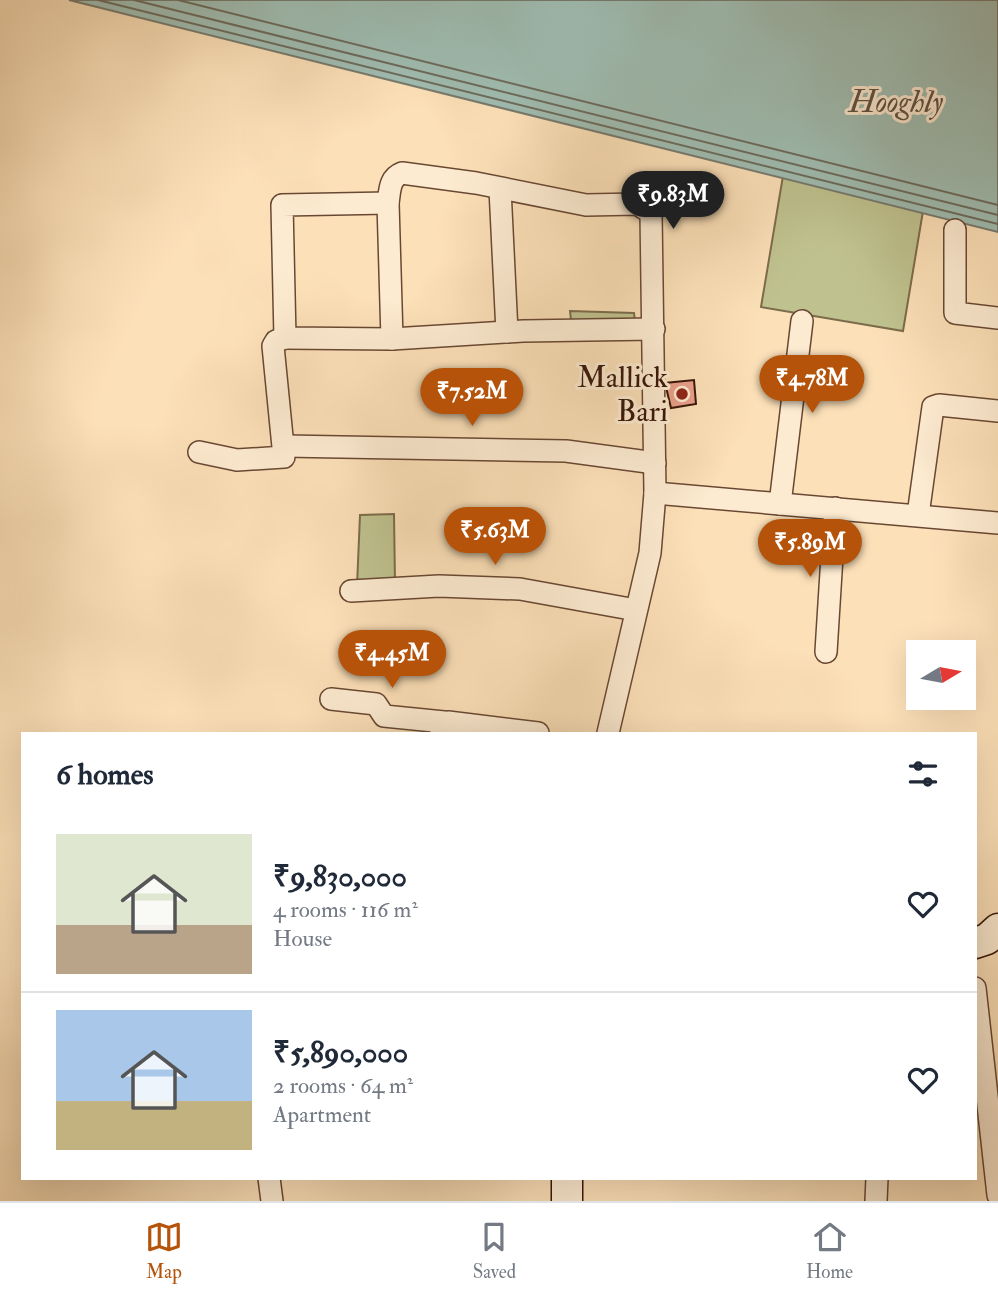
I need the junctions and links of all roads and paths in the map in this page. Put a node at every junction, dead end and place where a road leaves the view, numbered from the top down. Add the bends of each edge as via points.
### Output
1 (500, 189) junction
2 (388, 203) junction
3 (955, 230) dead end
4 (998, 318) edge
5 (802, 321) dead end
6 (654, 329) junction
7 (507, 332) junction
8 (285, 338) junction
9 (392, 339) junction
10 (998, 411) edge
11 (285, 446) junction
12 (199, 452) dead end
13 (655, 463) junction
14 (655, 493) junction
15 (780, 504) junction
16 (835, 508) junction
17 (918, 515) junction
18 (998, 523) edge
19 (351, 591) dead end
20 (636, 610) junction
21 (826, 652) dead end
22 (331, 699) dead end
23 (443, 728) edge
24 (519, 732) edge
25 (608, 732) edge
26 (998, 929) edge
27 (977, 942) edge
28 (977, 998) edge
29 (991, 1065) edge
30 (981, 1087) edge
31 (984, 1142) edge
32 (269, 1180) edge
33 (567, 1180) edge
34 (877, 1180) edge
35 (998, 1195) edge
36 (272, 1201) edge
37 (567, 1201) edge
38 (876, 1201) edge

1 - 2 street via 402,173 391,181
1 - 6 street via 586,205 637,204 647,208 652,220
1 - 7 street
2 - 8 street via 282,205
2 - 9 street
3 - 4 street via 955,313
5 - 15 street
6 - 7 street
6 - 13 street
7 - 9 street
8 - 9 street
8 - 11 street via 273,346
10 - 17 street via 933,407
11 - 12 street via 279,460 237,460
11 - 13 street via 566,451
13 - 14 street
14 - 15 street
14 - 20 street via 650,554
15 - 16 street
16 - 17 street
16 - 21 street
17 - 18 street
19 - 20 street via 439,586 520,589
20 - 25 street
22 - 23 street via 376,704 384,716
23 - 24 street
26 - 27 street
28 - 29 street
29 - 30 street
30 - 31 street
31 - 35 street
32 - 36 street
33 - 37 street
34 - 38 street

